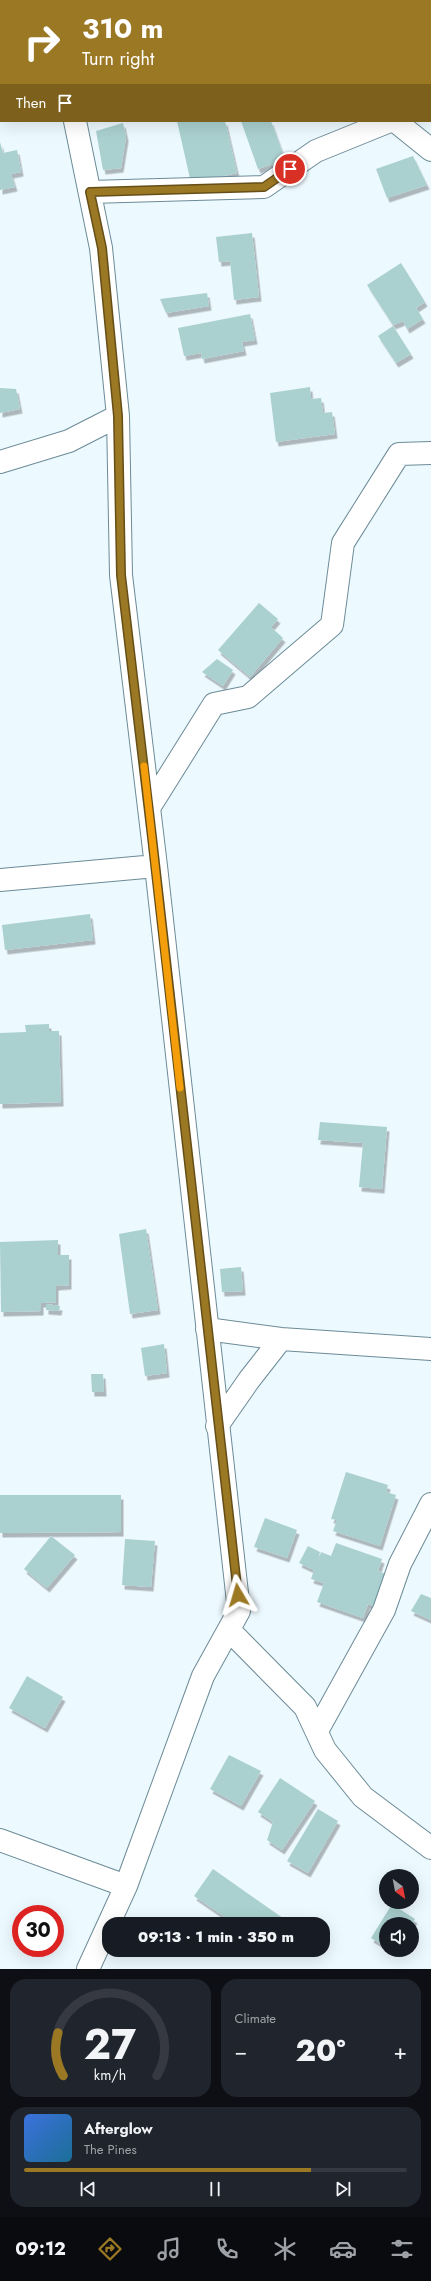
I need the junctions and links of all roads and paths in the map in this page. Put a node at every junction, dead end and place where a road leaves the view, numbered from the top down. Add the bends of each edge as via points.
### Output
1 (75, 122) edge
2 (388, 122) edge
3 (397, 122) edge
4 (431, 150) edge
5 (90, 192) junction
6 (118, 416) junction
7 (431, 453) edge
8 (0, 462) edge
9 (149, 808) junction
10 (156, 866) junction
11 (0, 880) edge
12 (207, 1330) junction
13 (281, 1339) junction
14 (431, 1349) edge
15 (217, 1426) junction
16 (431, 1504) edge
17 (229, 1630) junction
18 (317, 1731) junction
19 (0, 1840) edge
20 (431, 1848) edge
21 (126, 1886) junction
22 (88, 1969) edge

1 - 5 street
2 - 5 street via 316,151 264,187
3 - 4 street
5 - 6 street via 102,248
6 - 8 street via 68,441
6 - 9 street via 121,575
7 - 9 street via 399,454 343,543 332,625 248,697 214,704
9 - 10 street
10 - 11 street
10 - 12 street
12 - 13 street
12 - 15 street
13 - 14 street
13 - 15 street
15 - 17 street via 239,1611
16 - 18 street via 400,1564 384,1610
17 - 18 street via 305,1707
17 - 21 street via 203,1676
18 - 20 street via 326,1750 363,1797
19 - 21 street
21 - 22 street

